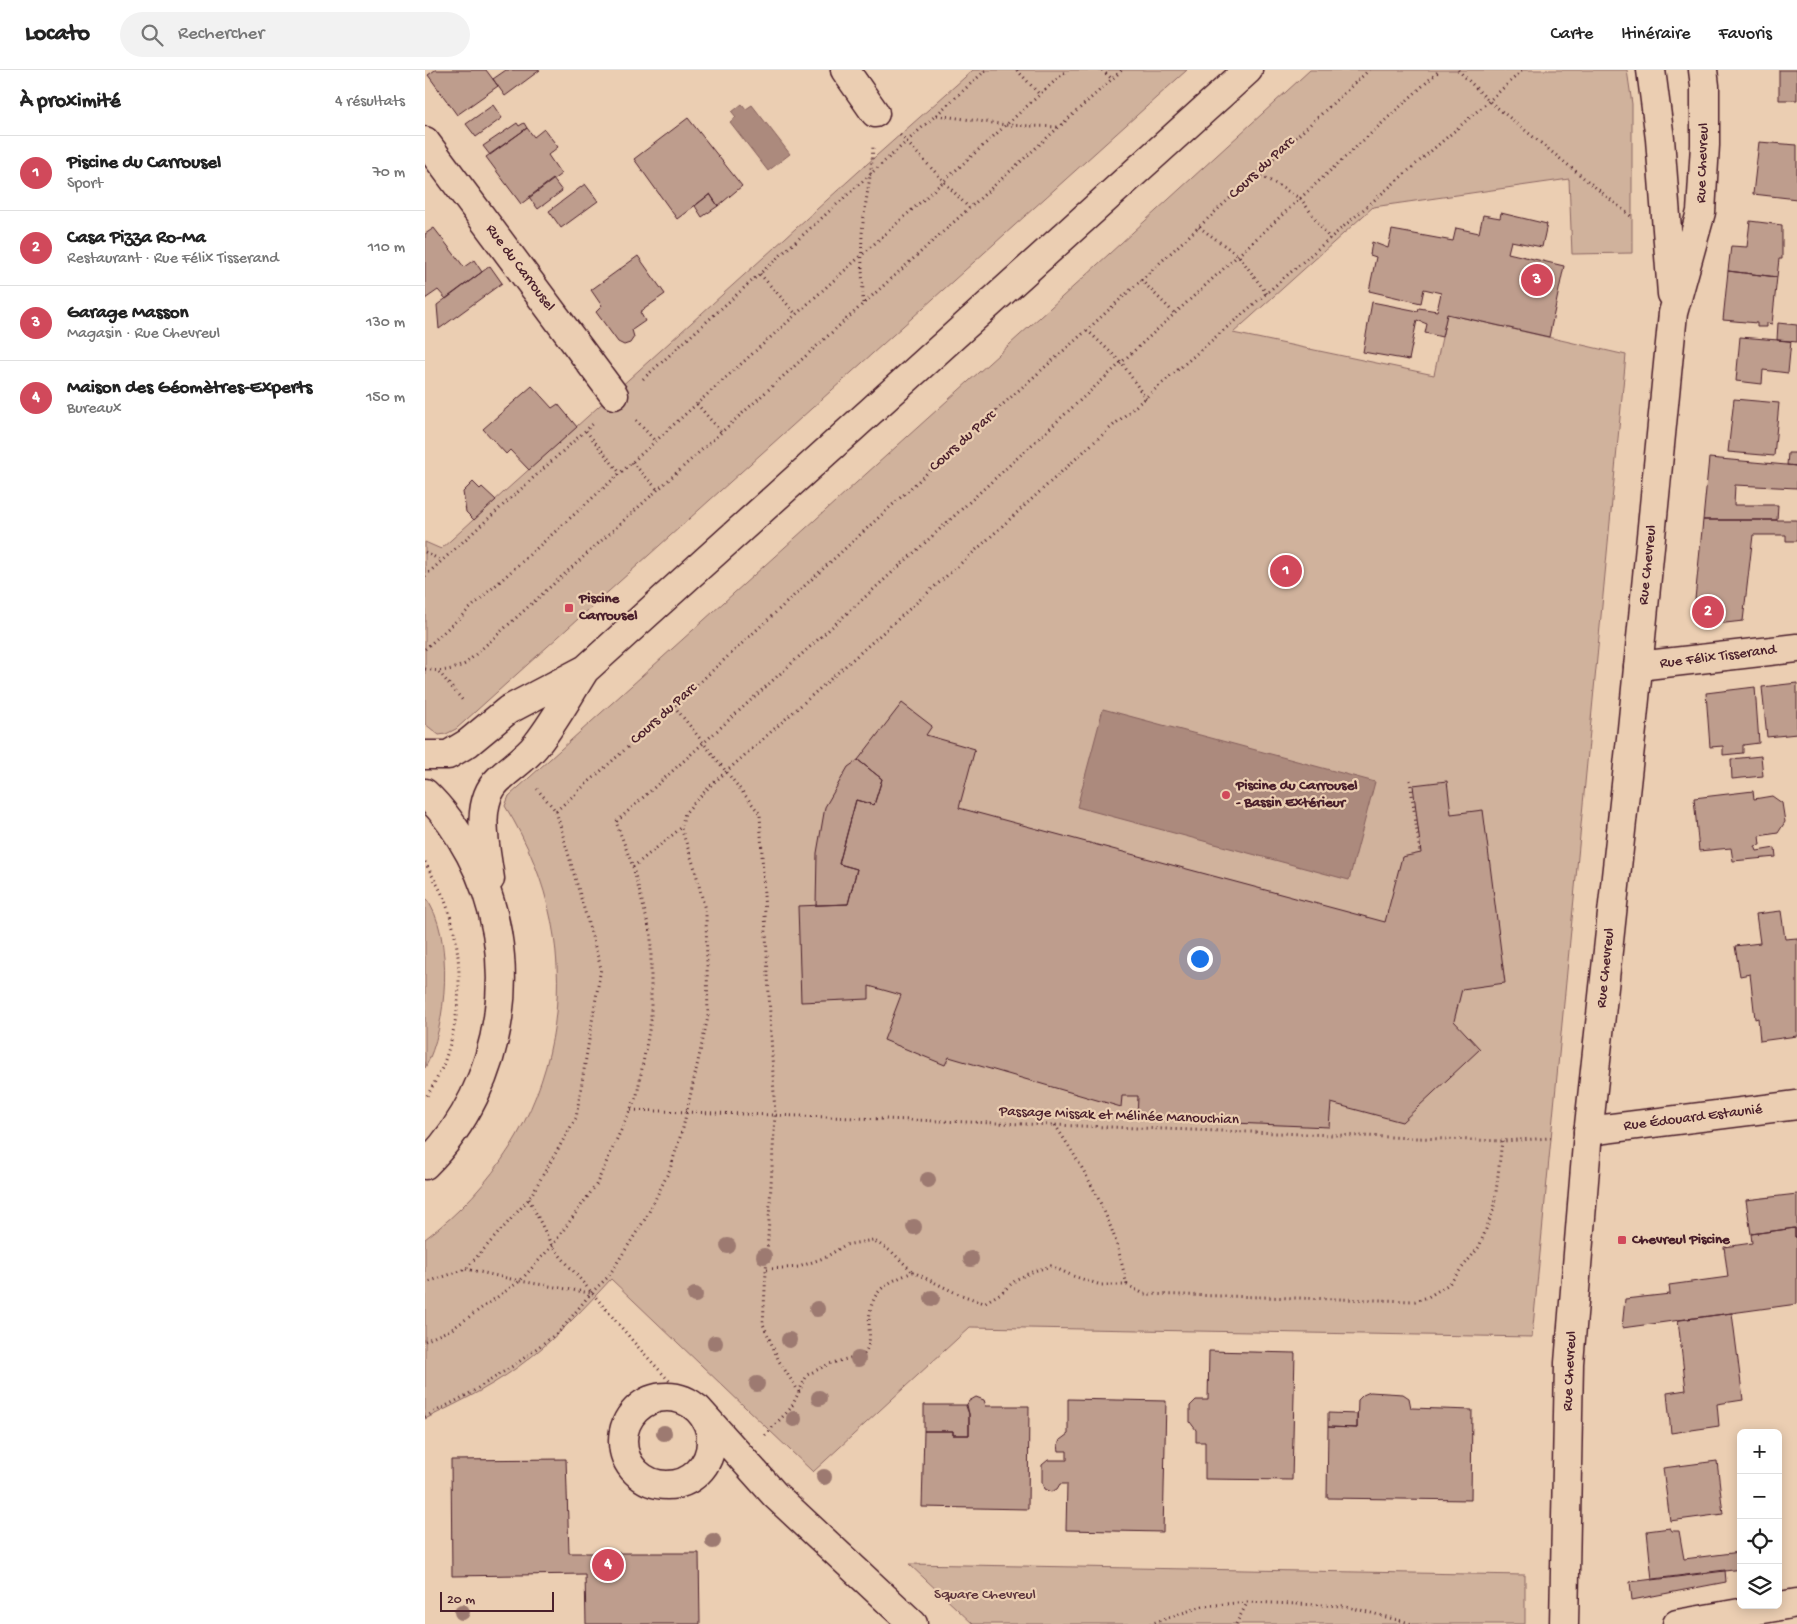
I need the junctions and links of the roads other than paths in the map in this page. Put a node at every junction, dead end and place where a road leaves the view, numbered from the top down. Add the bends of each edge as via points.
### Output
1 (845, 70) edge
2 (1248, 70) edge
3 (1651, 70) edge
4 (1703, 70) edge
5 (875, 113) road end
6 (425, 141) edge
7 (1673, 313) junction
8 (614, 395) dead end
9 (1797, 648) edge
10 (1638, 666) junction
11 (586, 669) junction
12 (425, 755) edge
13 (425, 793) edge
14 (501, 954) junction
15 (1797, 1105) edge
16 (1588, 1131) junction
17 (425, 1165) edge
18 (698, 1409) road end
19 (1797, 1603) edge
20 (913, 1624) edge
21 (1564, 1624) edge
22 (1677, 1624) edge

1 - 5 street
2 - 11 street
3 - 7 street, Rue Chevreul via 1660,139
4 - 7 street, Rue Chevreul via 1705,145 1701,212
6 - 8 street, Rue du Carrousel
7 - 10 street, Rue Chevreul
9 - 10 street, Rue Félix Tisserand
10 - 16 street, Rue Chevreul
11 - 12 street via 509,710 448,755
11 - 14 street via 537,745 496,782 483,811
13 - 14 street via 459,834 479,871 493,912
14 - 17 street via 501,997 495,1040 482,1080 463,1119
15 - 16 street, Rue Édouard Estaunié
16 - 21 street, Rue Chevreul via 1569,1363
18 - 20 street via 775,1495
19 - 22 street

